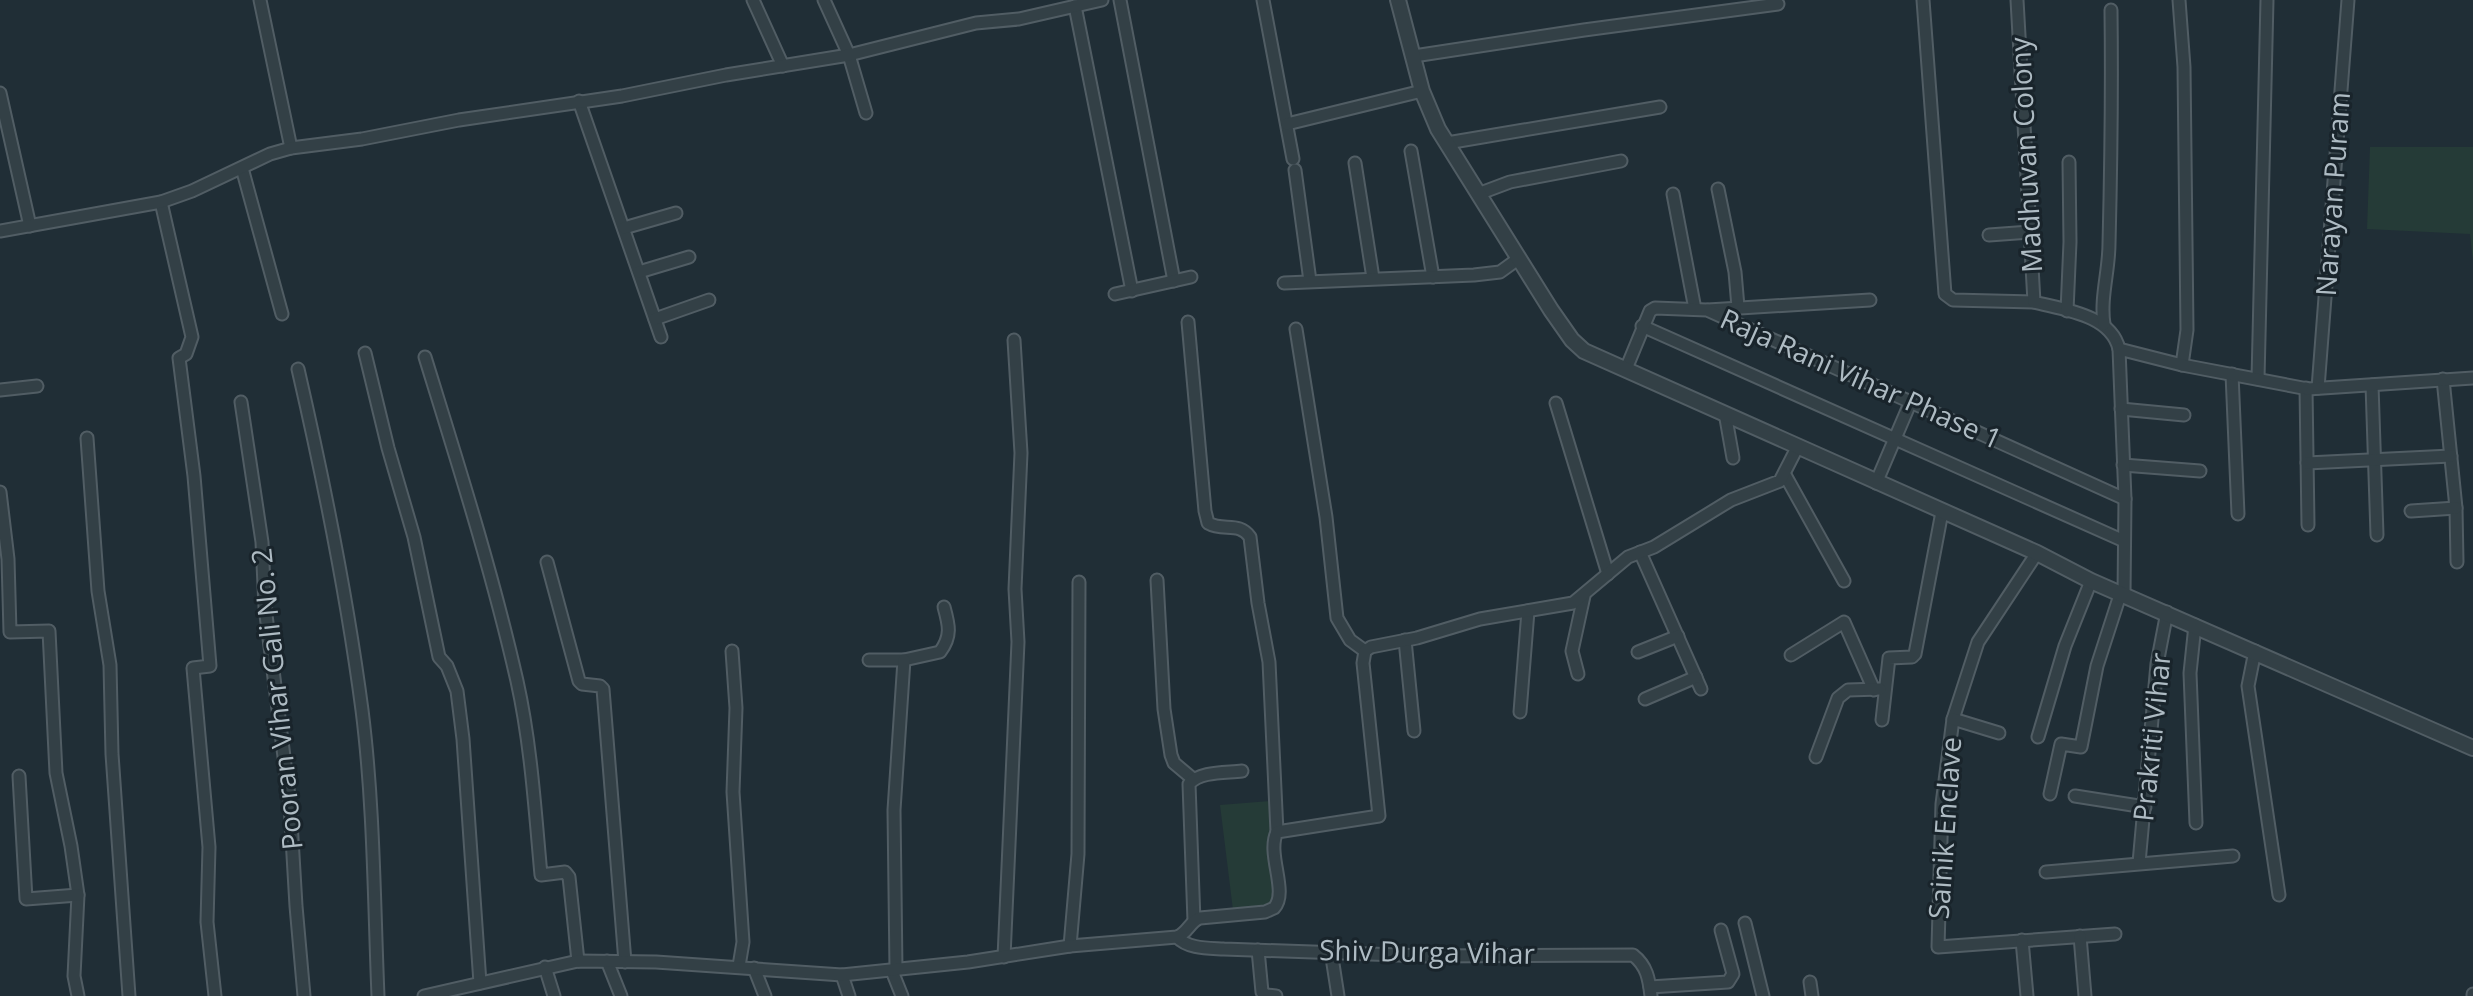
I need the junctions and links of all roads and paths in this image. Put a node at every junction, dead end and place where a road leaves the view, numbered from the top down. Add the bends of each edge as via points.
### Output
1 (260, 0) edge
2 (753, 0) edge
3 (824, 0) edge
4 (1102, 0) edge
5 (1120, 0) edge
6 (1263, 0) edge
7 (1398, 0) edge
8 (1923, 0) edge
9 (2017, 0) edge
10 (2179, 0) edge
11 (2267, 0) edge
12 (2348, 0) edge
13 (1778, 4) dead end
14 (1075, 6) junction
15 (2111, 10) dead end
16 (849, 55) junction
17 (1414, 56) junction
18 (783, 66) junction
19 (1422, 91) junction
20 (0, 93) edge
21 (579, 101) junction
22 (1660, 107) dead end
23 (866, 113) dead end
24 (1287, 124) junction
25 (1447, 143) junction
26 (291, 148) junction
27 (1411, 151) dead end
28 (1621, 161) dead end
29 (2069, 162) dead end
30 (1355, 163) dead end
31 (242, 168) junction
32 (1718, 189) dead end
33 (1478, 194) junction
34 (1673, 194) dead end
35 (161, 202) junction
36 (676, 213) dead end
37 (30, 226) junction
38 (624, 228) junction
39 (0, 231) edge
40 (2030, 232) junction
41 (1989, 235) dead end
42 (689, 257) dead end
43 (1513, 263) junction
44 (639, 272) junction
45 (1191, 277) dead end
46 (1433, 277) junction
47 (1373, 278) junction
48 (1174, 281) junction
49 (1310, 281) junction
50 (1284, 283) dead end
51 (1132, 291) junction
52 (1115, 294) dead end
53 (709, 300) dead end
54 (1870, 300) dead end
55 (2034, 302) junction
56 (1738, 307) junction
57 (1701, 309) junction
58 (2067, 311) junction
59 (282, 314) dead end
60 (655, 319) junction
61 (1188, 322) dead end
62 (2104, 324) junction
63 (1642, 326) junction
64 (1296, 329) dead end
65 (661, 337) dead end
66 (1014, 340) dead end
67 (2119, 349) junction
68 (365, 353) dead end
69 (425, 357) dead end
70 (2182, 365) junction
71 (298, 369) dead end
72 (1626, 369) junction
73 (2232, 374) junction
74 (2473, 378) edge
75 (2258, 379) junction
76 (2443, 379) junction
77 (2372, 385) junction
78 (37, 386) dead end
79 (2312, 388) junction
80 (0, 390) edge
81 (1911, 401) junction
82 (241, 402) dead end
83 (1556, 403) dead end
84 (2121, 409) junction
85 (1725, 413) junction
86 (2184, 415) dead end
87 (1896, 437) junction
88 (87, 438) dead end
89 (1798, 446) junction
90 (2451, 456) junction
91 (1733, 458) dead end
92 (2374, 461) junction
93 (2307, 463) junction
94 (2123, 465) junction
95 (2200, 471) dead end
96 (1785, 475) junction
97 (1876, 483) junction
98 (0, 492) edge
99 (2125, 499) junction
100 (2456, 508) junction
101 (2411, 511) dead end
102 (1942, 512) junction
103 (2238, 514) dead end
104 (2308, 525) dead end
105 (2377, 535) dead end
106 (2124, 541) junction
107 (1640, 552) junction
108 (2037, 553) junction
109 (4, 559) edge
110 (547, 562) dead end
111 (2457, 562) dead end
112 (1608, 574) junction
113 (1157, 580) dead end
114 (1844, 581) dead end
115 (2091, 581) junction
116 (1079, 582) dead end
117 (2122, 593) junction
118 (1584, 596) junction
119 (944, 607) dead end
120 (1528, 611) junction
121 (2167, 612) junction
122 (2195, 625) junction
123 (5, 626) edge
124 (1678, 636) junction
125 (1405, 640) junction
126 (732, 651) dead end
127 (1365, 651) junction
128 (2255, 651) junction
129 (1638, 652) dead end
130 (1791, 655) dead end
131 (869, 660) dead end
132 (904, 660) junction
133 (1578, 674) dead end
134 (1696, 677) junction
135 (1701, 689) dead end
136 (1880, 689) junction
137 (1645, 699) dead end
138 (1520, 712) dead end
139 (1953, 719) junction
140 (1882, 720) dead end
141 (1414, 731) dead end
142 (1999, 733) dead end
143 (2038, 737) dead end
144 (2473, 748) edge
145 (1816, 757) dead end
146 (1242, 771) dead end
147 (19, 776) dead end
148 (1193, 779) junction
149 (2050, 794) dead end
150 (2075, 796) dead end
151 (2145, 807) junction
152 (2196, 823) dead end
153 (1277, 832) junction
154 (2233, 856) dead end
155 (2139, 863) junction
156 (2046, 872) dead end
157 (78, 895) junction
158 (2279, 895) dead end
159 (1194, 921) junction
160 (1745, 923) dead end
161 (1721, 930) dead end
162 (2115, 934) dead end
163 (2080, 936) junction
164 (1177, 937) junction
165 (2022, 940) junction
166 (1070, 946) junction
167 (1258, 950) junction
168 (1331, 951) junction
169 (1004, 957) junction
170 (578, 961) junction
171 (607, 961) junction
172 (625, 962) junction
173 (739, 966) junction
174 (545, 967) junction
175 (754, 968) junction
176 (894, 970) junction
177 (842, 975) junction
178 (483, 982) junction
179 (1810, 982) dead end
180 (1651, 991) edge
181 (429, 995) edge
182 (78, 996) edge
183 (129, 996) edge
184 (215, 996) edge
185 (304, 996) edge
186 (378, 996) edge
187 (492, 996) edge
188 (554, 996) edge
189 (621, 996) edge
190 (765, 996) edge
191 (849, 996) edge
192 (902, 996) edge
193 (1276, 996) edge
194 (1338, 996) edge
195 (1763, 996) edge
196 (1812, 996) edge
197 (2027, 996) edge
198 (2085, 996) edge

1 - 26 street
2 - 18 street
3 - 16 street
4 - 14 street
5 - 48 street
6 - 24 street
7 - 17 street
8 - 55 street via 1945,294 1953,300
9 - 40 street, Madhuvan Colony
10 - 70 street via 2187,330
11 - 75 street
12 - 79 street, Narayan Puram
13 - 17 street
14 - 16 street via 976,23
14 - 51 street
15 - 62 street
16 - 18 street
16 - 23 street
17 - 19 street
18 - 21 street
19 - 24 street
19 - 25 street
20 - 37 street
21 - 26 street
21 - 38 street
22 - 25 street
24 - 49 street
25 - 33 street
26 - 31 street
27 - 46 street
28 - 33 street via 1510,182
29 - 58 street
30 - 47 street
31 - 35 street
31 - 59 street
32 - 56 street
33 - 43 street
34 - 57 street
35 - 37 street
35 - 184 street via 192,337 179,358 210,666 193,668
36 - 38 street
37 - 39 street
38 - 44 street
40 - 41 street
40 - 55 street, Madhuvan Colony
42 - 44 street
43 - 46 street via 1500,272
43 - 72 street via 1572,340 1584,351
44 - 60 street
45 - 48 street
46 - 47 street
47 - 49 street
48 - 51 street
49 - 50 street
51 - 52 street
53 - 60 street
54 - 56 street
55 - 58 street, Madhuvan Colony
56 - 57 street
57 - 63 street, Raja Rani Vihar Phase 1 via 1655,308
57 - 81 street, Raja Rani Vihar Phase 1
58 - 62 street, Madhuvan Colony
60 - 65 street
61 - 153 street via 1208,523 1237,527 1250,537 1269,662
62 - 67 street
63 - 72 street
63 - 87 street
64 - 127 street via 1337,618 1350,640
66 - 169 street via 1021,453 1018,642
67 - 70 street
67 - 84 street
68 - 178 street via 414,537 439,657 457,691
69 - 170 street via 480,534 518,684 541,875 565,872 569,877
70 - 73 street
71 - 186 street via 362,710
72 - 85 street
73 - 75 street
73 - 103 street
74 - 76 street
75 - 79 street
76 - 77 street
76 - 90 street
77 - 79 street
77 - 92 street
78 - 80 street
79 - 93 street, Narayan Puram
81 - 87 street
81 - 99 street, Raja Rani Vihar Phase 1
82 - 185 street, Pooran Vihar Gali No. 2 via 290,804
83 - 112 street
84 - 86 street
84 - 94 street
85 - 89 street
85 - 91 street
87 - 97 street
87 - 106 street
88 - 183 street via 98,591 110,665
89 - 96 street
89 - 97 street
90 - 92 street
90 - 100 street
92 - 93 street
92 - 105 street
93 - 104 street, Narayan Puram
94 - 95 street
94 - 99 street
96 - 107 street
96 - 114 street
97 - 102 street
98 - 109 street
99 - 106 street
100 - 101 street
100 - 111 street
102 - 108 street
102 - 136 street via 1915,654 1889,658
106 - 117 street
107 - 112 street
107 - 124 street
108 - 115 street
108 - 139 street, Sainik Enclave via 1978,642
109 - 123 street
110 - 172 street via 579,681 603,689
112 - 118 street
113 - 148 street via 1171,755
115 - 117 street
115 - 143 street
116 - 166 street via 1078,854
117 - 121 street
117 - 149 street via 2097,666 2081,747 2061,744
118 - 120 street
118 - 133 street via 1572,651
119 - 132 street via 951,631 947,643 933,655
120 - 125 street
120 - 138 street
121 - 122 street
121 - 151 street, Prakriti Vihar via 2157,664
122 - 128 street
122 - 152 street via 2190,673
123 - 157 street via 10,632 49,631 56,773
124 - 129 street
124 - 134 street
125 - 127 street
125 - 141 street
126 - 173 street via 733,792 743,942
127 - 153 street via 1379,816
128 - 144 street
128 - 158 street via 2248,686
130 - 136 street via 1844,622
131 - 132 street
132 - 176 street via 894,810
134 - 135 street
134 - 137 street
136 - 140 street
136 - 145 street via 1848,690 1838,698
139 - 142 street
139 - 165 street, Sainik Enclave via 1942,804 1938,947
146 - 148 street
147 - 157 street via 26,899
148 - 159 street via 1188,795
150 - 151 street
151 - 155 street, Prakriti Vihar
153 - 159 street via 1278,905 1265,912
154 - 155 street
155 - 156 street
157 - 182 street
159 - 164 street
160 - 195 street
161 - 180 street via 1733,974 1728,982
162 - 163 street, Sainik Enclave
163 - 165 street, Sainik Enclave
163 - 198 street
164 - 166 street
164 - 167 street, Shiv Durga Vihar via 1192,946
165 - 197 street
166 - 169 street
167 - 168 street, Shiv Durga Vihar
167 - 193 street via 1262,992
168 - 180 street, Shiv Durga Vihar via 1633,955 1641,962
168 - 194 street
169 - 176 street
170 - 171 street
170 - 174 street
171 - 172 street
171 - 189 street
172 - 173 street
173 - 175 street
174 - 178 street
174 - 188 street
175 - 177 street
175 - 190 street
176 - 177 street
176 - 192 street
177 - 191 street
178 - 181 street
178 - 187 street
179 - 196 street

